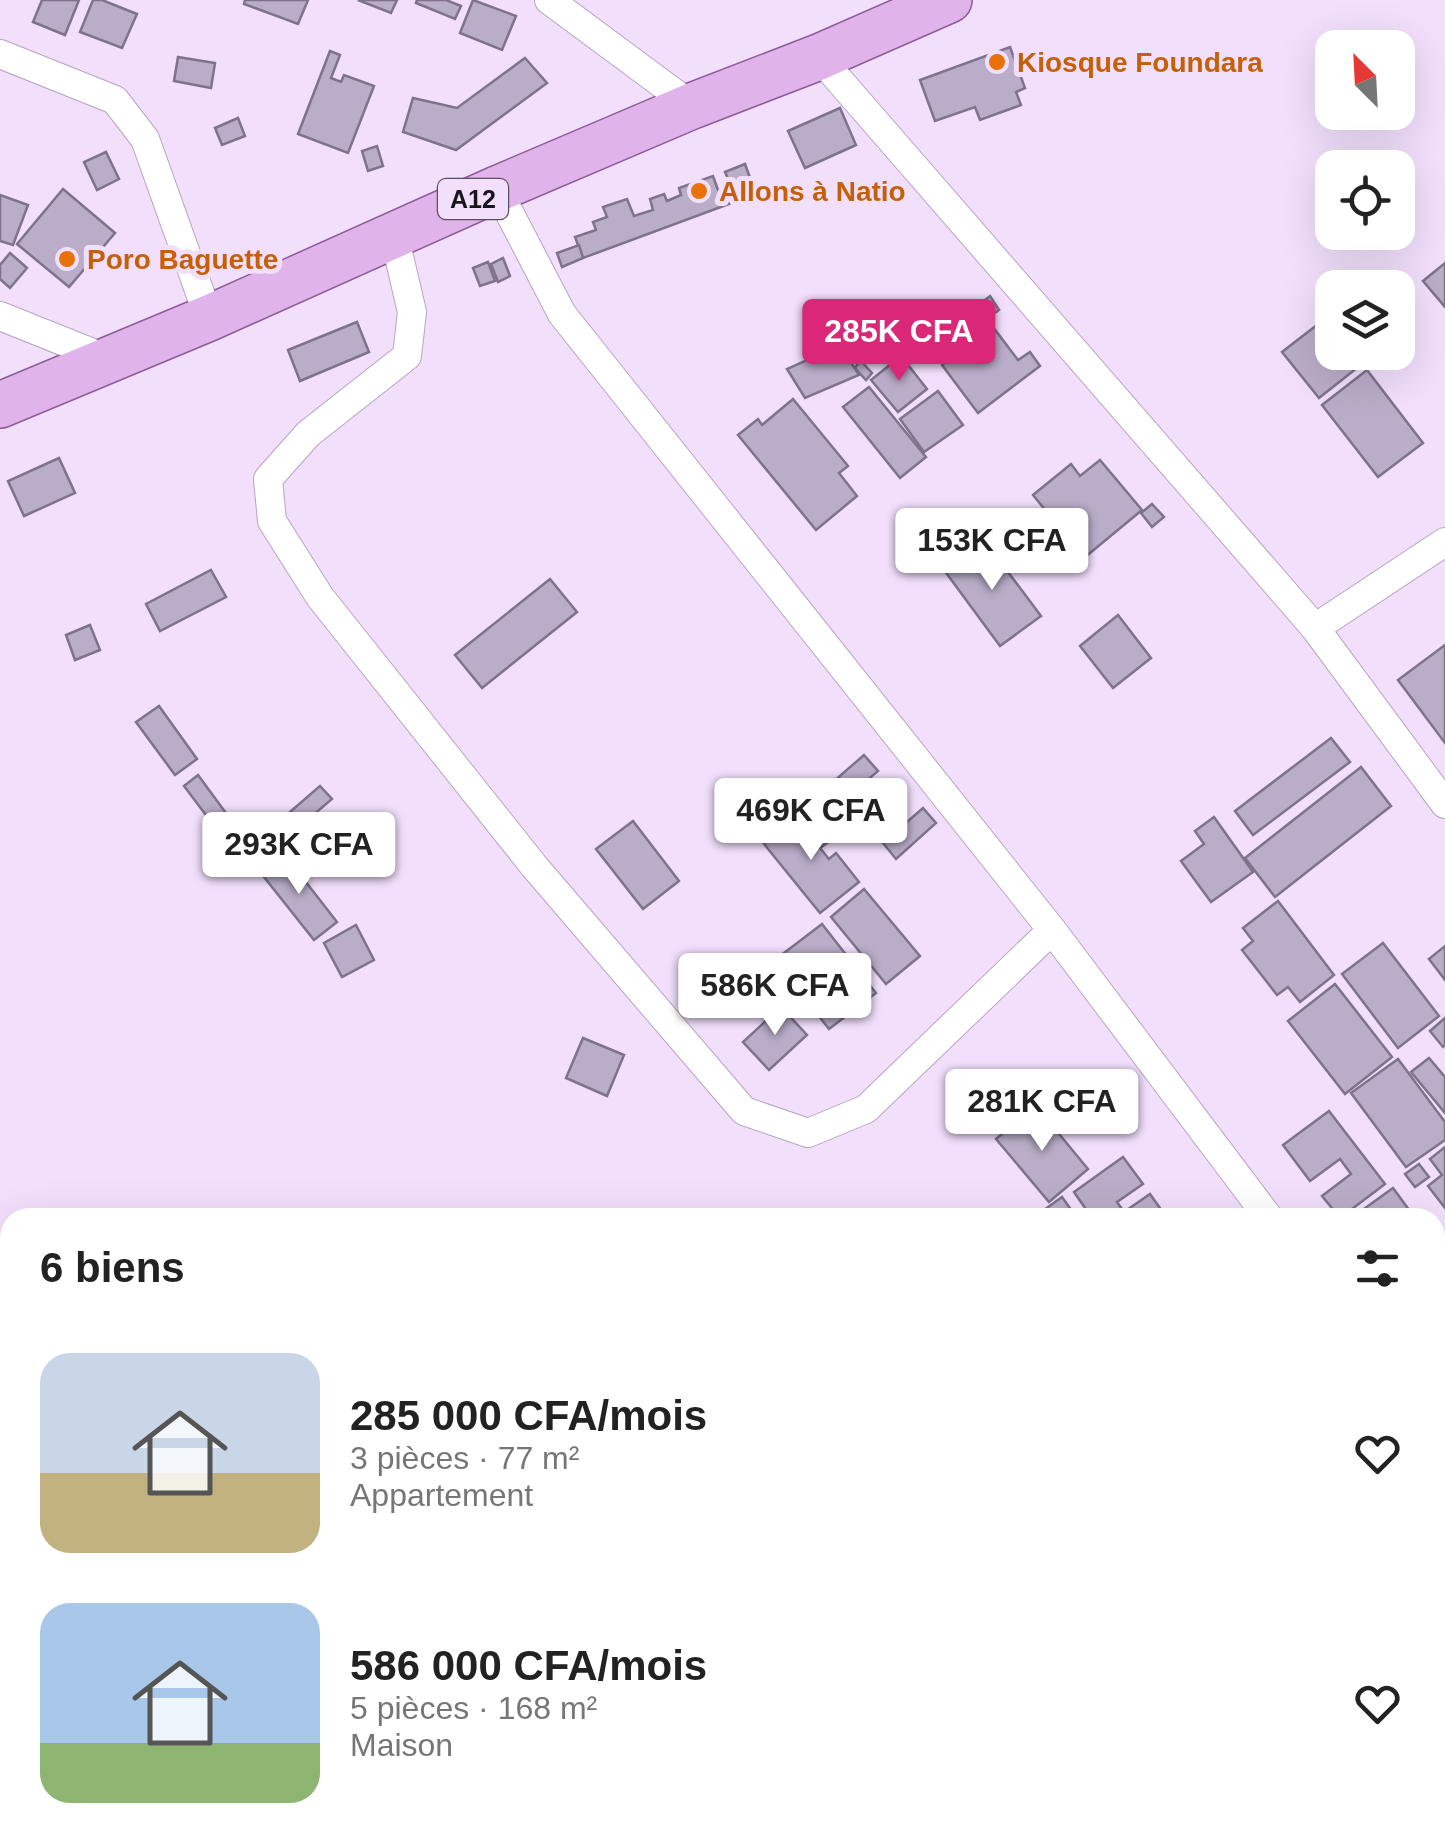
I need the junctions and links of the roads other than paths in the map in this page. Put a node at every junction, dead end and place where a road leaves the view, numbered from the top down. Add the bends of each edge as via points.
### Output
1 (548, 0) edge
2 (949, 0) edge
3 (0, 54) edge
4 (819, 57) junction
5 (692, 106) junction
6 (497, 189) junction
7 (394, 235) junction
8 (0, 316) edge
9 (210, 318) junction
10 (110, 360) junction
11 (0, 405) edge
12 (1445, 542) edge
13 (1314, 628) junction
14 (1445, 804) edge
15 (1052, 930) junction
16 (1261, 1208) edge

1 - 5 street
2 - 4 main road, A12
3 - 9 street via 115,100 145,139
4 - 5 main road, A12
4 - 13 street
5 - 6 main road, A12
6 - 7 main road, A12
6 - 15 street via 562,314
7 - 9 main road, A12
7 - 15 street via 412,312 407,356 308,434 268,480 272,520 320,597 534,866 744,1111 808,1133 866,1108
8 - 10 street
9 - 10 main road, A12
10 - 11 main road, A12
12 - 13 street
13 - 14 street
15 - 16 street

